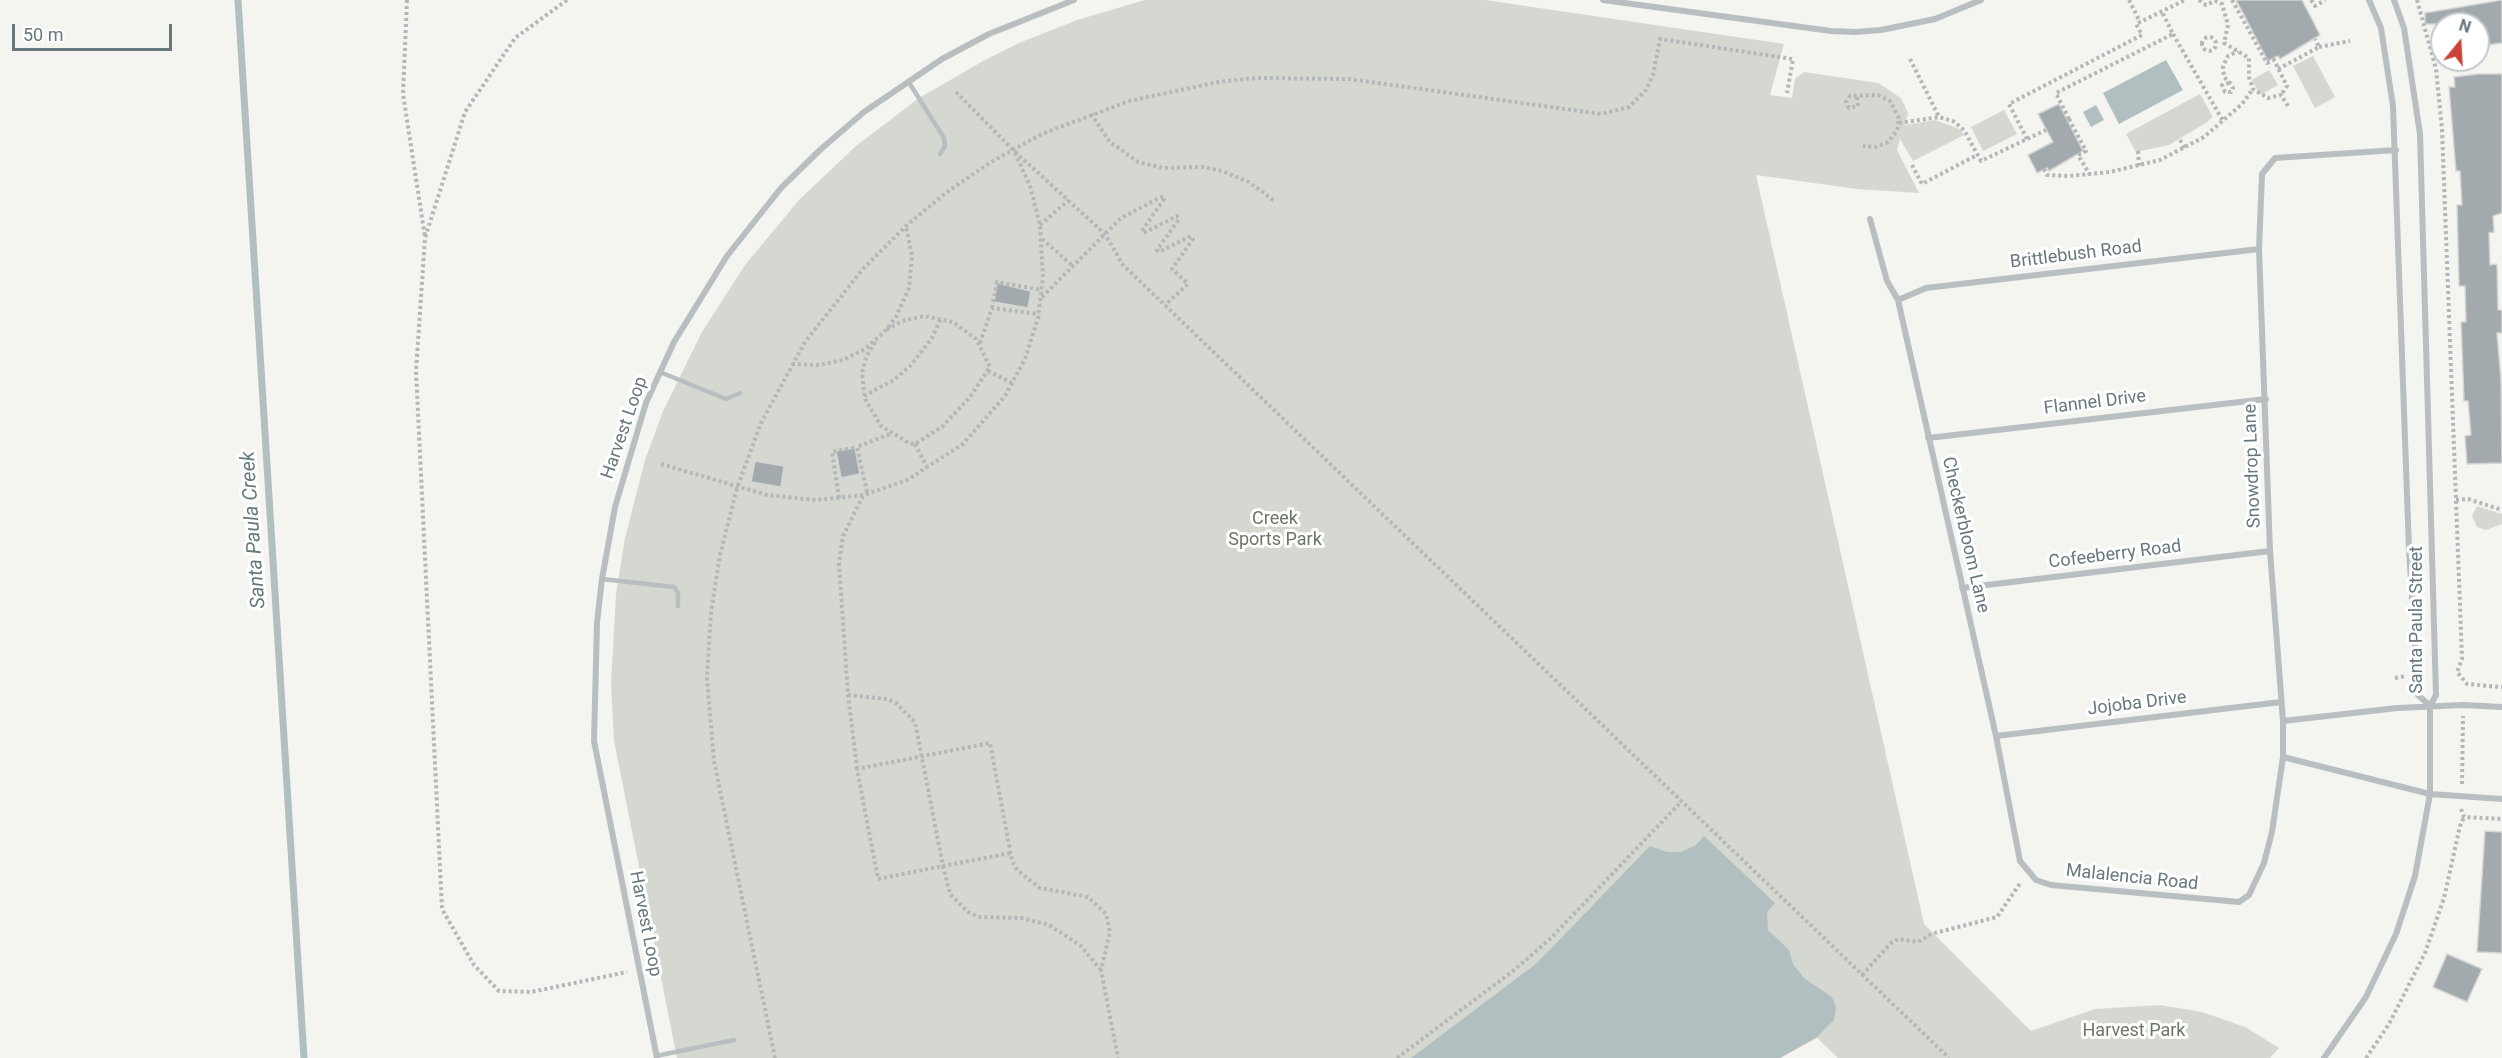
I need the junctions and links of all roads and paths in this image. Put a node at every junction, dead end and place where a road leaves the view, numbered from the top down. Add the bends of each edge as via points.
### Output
1 (407, 0) edge
2 (567, 0) edge
3 (1074, 0) edge
4 (1603, 0) edge
5 (1981, 0) edge
6 (2128, 0) edge
7 (2185, 0) edge
8 (2199, 0) edge
9 (2232, 0) edge
10 (2311, 0) edge
11 (2325, 0) edge
12 (2369, 0) edge
13 (2394, 0) edge
14 (2417, 0) edge
15 (2162, 12) junction
16 (2140, 22) junction
17 (2173, 34) junction
18 (2224, 39) junction
19 (2315, 39) dead end
20 (2350, 41) dead end
21 (2216, 42) dead end
22 (2319, 47) junction
23 (2238, 51) junction
24 (1910, 59) dead end
25 (2278, 69) junction
26 (908, 81) junction
27 (2229, 83) dead end
28 (2253, 89) junction
29 (956, 92) dead end
30 (1787, 93) dead end
31 (2281, 95) junction
32 (1857, 98) dead end
33 (2288, 106) dead end
34 (1091, 114) junction
35 (1939, 117) junction
36 (2223, 121) junction
37 (1899, 123) junction
38 (2046, 130) dead end
39 (2027, 139) junction
40 (2180, 140) dead end
41 (1863, 146) dead end
42 (2185, 148) junction
43 (1013, 150) junction
44 (2396, 150) junction
45 (2138, 151) dead end
46 (940, 154) dead end
47 (1977, 155) junction
48 (1912, 165) dead end
49 (2139, 166) junction
50 (2044, 169) dead end
51 (2090, 175) junction
52 (1069, 200) junction
53 (1276, 202) dead end
54 (1870, 219) dead end
55 (1040, 225) junction
56 (906, 226) junction
57 (1105, 234) junction
58 (425, 238) junction
59 (1042, 239) junction
60 (2259, 249) junction
61 (1073, 266) junction
62 (1042, 290) junction
63 (1042, 297) junction
64 (1898, 300) junction
65 (1165, 305) junction
66 (992, 308) junction
67 (1039, 314) junction
68 (941, 318) junction
69 (886, 330) junction
70 (875, 342) junction
71 (980, 344) junction
72 (792, 364) junction
73 (987, 371) junction
74 (660, 372) junction
75 (1012, 383) junction
76 (740, 393) dead end
77 (864, 396) junction
78 (2266, 399) junction
79 (891, 434) junction
80 (1928, 438) junction
81 (915, 444) junction
82 (857, 447) junction
83 (661, 464) dead end
84 (928, 469) junction
85 (737, 488) junction
86 (865, 494) junction
87 (839, 498) junction
88 (2456, 500) junction
89 (2502, 510) edge
90 (2270, 552) junction
91 (602, 579) junction
92 (1962, 588) junction
93 (678, 606) dead end
94 (2467, 684) junction
95 (2502, 687) edge
96 (848, 695) junction
97 (2281, 702) junction
98 (2463, 705) junction
99 (2430, 706) junction
100 (2502, 707) edge
101 (2283, 721) junction
102 (1996, 736) junction
103 (924, 756) junction
104 (2283, 757) junction
105 (857, 769) junction
106 (2430, 794) junction
107 (2462, 796) junction
108 (2502, 799) edge
109 (1681, 802) junction
110 (2464, 817) junction
111 (2502, 819) edge
112 (1011, 853) junction
113 (943, 866) junction
114 (2028, 873) junction
115 (2249, 895) joint
116 (639, 969) junction
117 (1101, 970) junction
118 (1862, 975) junction
119 (734, 1040) dead end
120 (657, 1057) edge
121 (775, 1058) edge
122 (1119, 1058) edge
123 (1397, 1058) edge
124 (1949, 1058) edge
125 (2324, 1058) edge
126 (2366, 1058) edge

1 - 58 path via 403,94
2 - 58 path via 515,38 465,112
3 - 26 street, Harvest Loop via 989,34
4 - 5 street via 1855,32 1935,19
6 - 16 path
7 - 15 path
8 - 18 path via 2206,5 2222,4 2228,25
9 - 25 path via 2267,63 2274,60
10 - 11 path via 2314,6
12 - 44 street, Santa Paula Street via 2381,28
13 - 99 street, Santa Paula Street via 2404,28 2420,134 2436,695
14 - 88 path via 2440,100
15 - 16 path
15 - 17 path
16 - 39 path via 2136,24 2142,35 2009,105
17 - 36 path
17 - 51 path via 2056,93 2086,151 2078,155
18 - 21 path
18 - 23 path
19 - 22 path
20 - 22 path
22 - 25 path
23 - 27 path via 2228,56 2223,66
23 - 28 path via 2251,62 2249,77
24 - 35 path
25 - 31 path via 2287,86
26 - 46 lane via 944,138
26 - 74 street, Harvest Loop via 821,149 753,222 702,292
28 - 31 path via 2268,98
28 - 36 path
29 - 43 path
30 - 34 path via 1793,59 1660,39 1646,90 1629,107 1601,114 1392,84 1306,76 1173,89
31 - 33 path
32 - 37 path via 1882,96 1894,105
34 - 43 path
34 - 53 path via 1110,142 1138,162 1162,168 1203,167 1222,171 1249,182
35 - 37 path
35 - 47 path via 1961,128
36 - 42 path
37 - 41 path via 1888,142 1876,147
38 - 39 path
39 - 47 path via 1981,161
40 - 42 path
42 - 49 path
43 - 52 path
43 - 55 path via 1030,186
43 - 56 path via 947,192
44 - 60 street, Snowdrop Lane via 2275,158 2262,174
44 - 99 street, Santa Paula Street via 2416,669 2418,696
45 - 49 path
47 - 48 path via 1922,184
49 - 51 path
50 - 51 path via 2048,175
52 - 55 path
52 - 57 path
54 - 64 street, Checkerbloom Lane via 1887,281
55 - 59 path
56 - 69 path via 912,273 903,303
56 - 72 path via 842,293
57 - 61 path
57 - 65 path via 1123,265
57 - 65 path via 1121,218 1163,196 1142,231 1177,216 1179,219 1157,250 1191,236 1193,239 1172,269 1188,284
58 - 116 path via 416,371 442,909 474,965 499,990 531,992
59 - 61 path
59 - 62 path
60 - 64 street, Brittlebush Road via 1926,288
60 - 78 street, Snowdrop Lane
61 - 63 path
62 - 63 path
62 - 66 path via 997,282
63 - 67 path
64 - 80 street, Checkerbloom Lane
65 - 109 path
66 - 67 path
66 - 71 path
67 - 75 path via 1025,359
68 - 69 path via 912,318
68 - 71 path via 964,328
68 - 77 path via 932,338 911,365 885,386
69 - 70 path
70 - 72 path via 831,363
70 - 77 path via 864,365
71 - 73 path via 990,367
72 - 85 path via 761,423
73 - 75 path
73 - 81 path via 958,411
74 - 76 lane via 726,399
74 - 91 street, Harvest Loop via 628,455
75 - 84 path via 978,429
77 - 79 path via 873,416
78 - 80 street, Flannel Drive
78 - 90 street, Snowdrop Lane
79 - 81 path
79 - 82 path
80 - 92 street, Checkerbloom Lane
81 - 84 path
82 - 86 path
82 - 87 path via 832,452
83 - 85 path
84 - 86 path
85 - 87 path via 791,498
85 - 121 path via 711,612 708,702 722,811
86 - 87 path
86 - 96 path via 843,536 839,563
88 - 89 path via 2472,500
88 - 94 path via 2462,659 2457,672
90 - 92 street, Cofeeberry Road
90 - 97 street, Snowdrop Lane
91 - 93 lane via 674,587
91 - 116 street, Harvest Loop via 596,634 594,741
92 - 102 street, Checkerbloom Lane
94 - 95 path
94 - 98 path via 2463,688
96 - 103 path via 878,696 896,703 915,722
96 - 105 path
97 - 101 street, Snowdrop Lane
97 - 102 street, Jojoba Drive
98 - 99 street
98 - 100 street
98 - 107 path
99 - 101 street
99 - 106 street
101 - 104 street, Snowdrop Lane
102 - 114 street, Checkerbloom Lane via 2020,861
103 - 105 path
103 - 112 path via 990,743
103 - 113 path
104 - 106 street
104 - 115 street, Snowdrop Lane via 2270,842
105 - 113 path via 878,879
106 - 107 street
106 - 125 street via 2415,876 2396,934 2366,997
107 - 108 street
107 - 110 path
109 - 118 path
109 - 123 path via 1549,940 1514,971
110 - 111 path
110 - 126 path via 2444,898 2424,953 2389,1024
112 - 113 path
112 - 117 path via 1017,870 1032,884 1088,897 1102,909 1110,932
113 - 117 path via 950,894 968,912 979,917 1021,918 1049,925 1080,945
114 - 115 street, Malalencia Road via 2051,885 2221,902 2239,902
114 - 118 path via 1997,917 1931,934 1918,942 1898,939
116 - 120 street, Harvest Loop
117 - 122 path
118 - 124 path
119 - 120 lane

